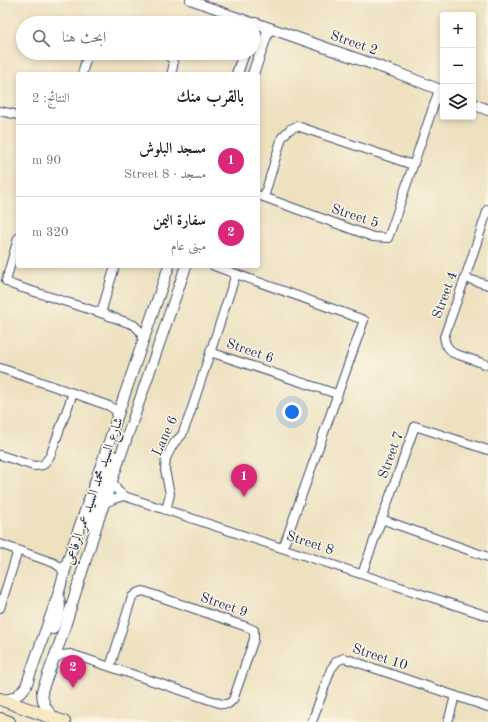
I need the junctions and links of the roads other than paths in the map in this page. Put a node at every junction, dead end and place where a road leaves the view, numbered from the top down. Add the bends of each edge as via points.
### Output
1 (190, 0) edge
2 (231, 16) edge
3 (260, 26) edge
4 (269, 28) junction
5 (260, 54) edge
6 (86, 60) edge
7 (172, 60) edge
8 (241, 60) edge
9 (258, 60) edge
10 (83, 72) edge
11 (172, 72) edge
12 (237, 72) edge
13 (254, 72) edge
14 (440, 90) edge
15 (440, 93) edge
16 (476, 105) edge
17 (488, 110) edge
18 (0, 111) edge
19 (16, 115) edge
20 (413, 165) junction
21 (261, 196) edge
22 (488, 209) edge
23 (16, 245) edge
24 (114, 268) edge
25 (168, 268) edge
26 (175, 268) edge
27 (185, 268) edge
28 (220, 268) edge
29 (236, 274) junction
30 (465, 278) junction
31 (488, 285) edge
32 (176, 294) junction
33 (156, 306) junction
34 (100, 313) junction
35 (151, 319) junction
36 (134, 325) junction
37 (144, 340) junction
38 (210, 352) junction
39 (488, 365) edge
40 (0, 368) edge
41 (73, 393) junction
42 (337, 394) junction
43 (122, 401) junction
44 (138, 403) junction
45 (109, 406) junction
46 (118, 414) junction
47 (110, 439) junction
48 (488, 450) edge
49 (0, 455) edge
50 (113, 482) junction
51 (124, 496) junction
52 (105, 503) junction
53 (166, 510) junction
54 (381, 519) junction
55 (97, 524) junction
56 (76, 538) junction
57 (0, 544) edge
58 (283, 548) junction
59 (18, 550) junction
60 (488, 557) edge
61 (68, 560) junction
62 (54, 563) junction
63 (64, 573) junction
64 (362, 574) junction
65 (58, 595) junction
66 (70, 607) junction
67 (0, 608) edge
68 (488, 616) edge
69 (61, 639) junction
70 (71, 654) junction
71 (53, 659) junction
72 (110, 667) junction
73 (48, 673) junction
74 (455, 696) junction
75 (2, 700) edge
76 (488, 707) edge
77 (0, 719) edge
78 (61, 721) edge
79 (9, 722) edge
80 (312, 722) edge
81 (448, 722) edge

1 - 2 street
3 - 4 street, Street 2
4 - 5 street
4 - 14 street, Street 2
6 - 10 street
7 - 11 street via 174,65
8 - 12 street
9 - 13 street
15 - 20 street, Street 5
16 - 17 street
18 - 19 street
20 - 21 street, Street 5 via 297,126 282,137
20 - 21 street, Street 5 via 388,238 373,238
22 - 30 street, Street 4
23 - 34 street via 6,281
24 - 34 street
25 - 33 street, شارع السيد محمد السيد عمر الرفاعي
26 - 32 street via 167,292 169,295
27 - 32 street, شارع السيد محمد السيد عمر الرفاعي
28 - 29 street
29 - 38 street, Street 6
29 - 42 street via 364,320
30 - 31 street
30 - 39 street, Street 4 via 444,336 446,345 453,353
32 - 44 street, شارع السيد محمد السيد عمر الرفاعي
33 - 35 street, شارع السيد محمد السيد عمر الرفاعي
33 - 44 street via 164,305 164,311 138,389
34 - 36 street
35 - 36 street via 143,324
35 - 37 street, شارع السيد محمد السيد عمر الرفاعي
36 - 37 street
37 - 43 street, شارع السيد محمد السيد عمر الرفاعي
38 - 42 street, Street 6
38 - 53 street, Lane 6 via 182,435 166,458 165,470 170,494
40 - 41 street
41 - 45 street
41 - 49 street via 50,456 43,465 34,466
42 - 58 street
43 - 45 street
43 - 46 street, شارع السيد محمد السيد عمر الرفاعي
44 - 50 street, شارع السيد محمد السيد عمر الرفاعي
45 - 46 street
46 - 47 street, شارع السيد محمد السيد عمر الرفاعي
47 - 55 street via 114,449 90,522 93,526
47 - 56 street, شارع السيد محمد السيد عمر الرفاعي
48 - 54 street, Street 7 via 415,426
50 - 51 street
50 - 52 street, شارع السيد محمد السيد عمر الرفاعي
51 - 52 street
51 - 53 street, Street 8
52 - 55 street, شارع السيد محمد السيد عمر الرفاعي
53 - 58 street, Street 8
54 - 60 street
54 - 64 street, Street 7
55 - 66 street, شارع السيد محمد السيد عمر الرفاعي
56 - 61 street, شارع السيد محمد السيد عمر الرفاعي
56 - 66 street via 79,536 85,541 68,594
57 - 59 street
58 - 64 street, Street 8
59 - 62 street
59 - 67 street
61 - 62 street
61 - 63 street, شارع السيد محمد السيد عمر الرفاعي
62 - 63 street
63 - 65 street, شارع السيد محمد السيد عمر الرفاعي
64 - 68 street, Street 8
65 - 73 street via 59,611 38,672 41,676
65 - 75 street, شارع السيد محمد السيد عمر الرفاعي via 26,686 14,698
66 - 69 street, شارع السيد محمد السيد عمر الرفاعي
69 - 70 street
69 - 71 street, شارع السيد محمد السيد عمر الرفاعي
70 - 71 street
70 - 72 street, Street 9
71 - 73 street, شارع السيد محمد السيد عمر الرفاعي
72 - 72 street, Street 9 via 228,704 233,700 254,639 254,630 143,592 137,593 132,597
73 - 78 street, شارع السيد محمد السيد عمر الرفاعي via 42,691 43,702 54,718
74 - 76 street, Street 10
74 - 80 street, Street 10 via 344,658 337,661 331,669
74 - 81 street
75 - 78 main road
77 - 79 main road

